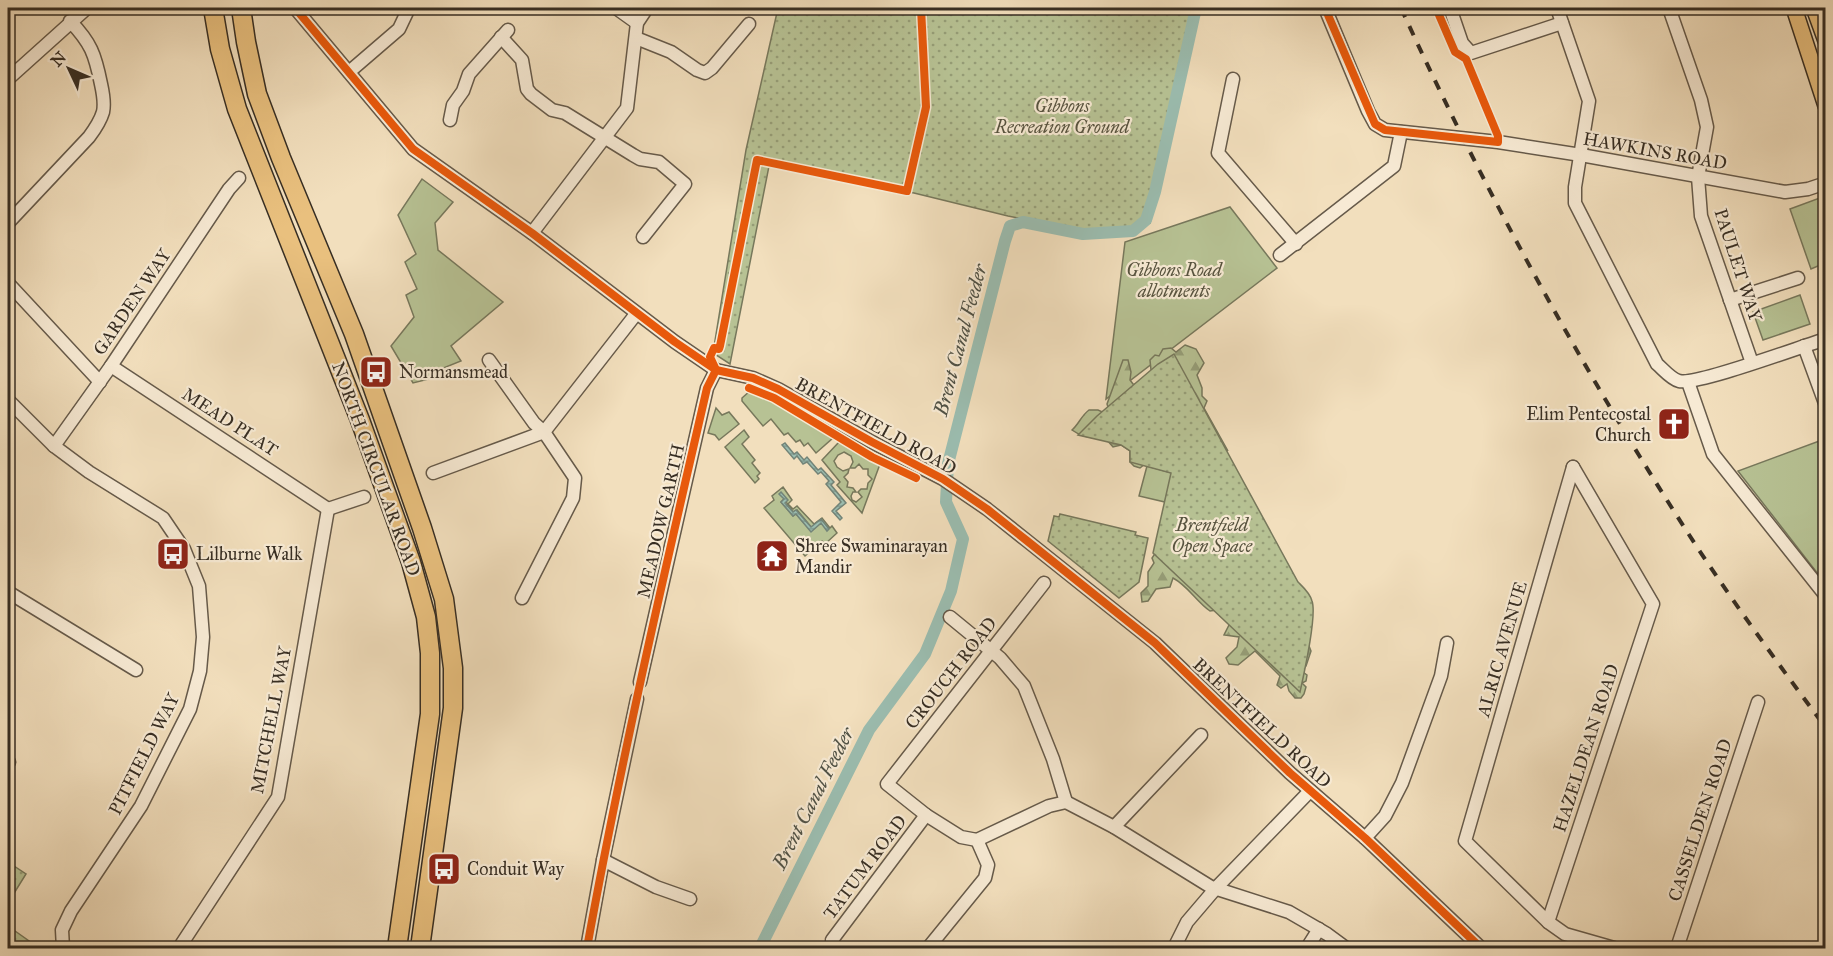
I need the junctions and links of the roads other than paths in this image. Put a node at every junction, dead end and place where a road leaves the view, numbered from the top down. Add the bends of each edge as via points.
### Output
1 (87, 8) edge
2 (213, 8) edge
3 (241, 8) edge
4 (295, 8) edge
5 (409, 8) edge
6 (616, 8) edge
7 (647, 8) edge
8 (1325, 8) edge
9 (1450, 8) edge
10 (1557, 8) edge
11 (1669, 8) edge
12 (1794, 8) edge
13 (1814, 8) edge
14 (70, 21) junction
15 (637, 23) junction
16 (1562, 23) junction
17 (749, 24) dead end
18 (636, 38) junction
19 (1826, 41) edge
20 (349, 72) junction
21 (8, 79) edge
22 (1233, 79) dead end
23 (1826, 106) edge
24 (450, 120) dead end
25 (1401, 132) junction
26 (605, 136) junction
27 (1581, 155) junction
28 (1698, 177) junction
29 (239, 178) dead end
30 (1826, 183) edge
31 (8, 223) edge
32 (532, 233) junction
33 (643, 237) dead end
34 (1296, 244) junction
35 (1280, 255) dead end
36 (1798, 278) dead end
37 (8, 283) edge
38 (1730, 300) junction
39 (636, 314) junction
40 (1826, 339) edge
41 (1804, 346) junction
42 (489, 360) dead end
43 (1752, 363) junction
44 (111, 366) junction
45 (716, 370) junction
46 (1688, 381) junction
47 (100, 382) junction
48 (8, 400) edge
49 (1826, 406) edge
50 (544, 432) junction
51 (54, 446) junction
52 (1573, 467) joint
53 (433, 473) dead end
54 (364, 497) dead end
55 (328, 509) junction
56 (1044, 583) dead end
57 (8, 592) edge
58 (1826, 596) edge
59 (522, 598) dead end
60 (950, 617) dead end
61 (1448, 643) dead end
62 (991, 651) junction
63 (136, 670) dead end
64 (640, 682) dead end
65 (637, 699) dead end
66 (1758, 702) dead end
67 (1201, 735) dead end
68 (1310, 791) junction
69 (1066, 802) junction
70 (926, 815) junction
71 (1114, 827) junction
72 (1365, 838) junction
73 (977, 840) junction
74 (603, 860) junction
75 (1216, 888) junction
76 (690, 899) dead end
77 (1548, 922) junction
78 (1319, 929) junction
79 (832, 940) dead end
80 (63, 948) edge
81 (179, 948) edge
82 (397, 948) edge
83 (420, 948) edge
84 (587, 948) edge
85 (928, 948) edge
86 (1174, 948) edge
87 (1307, 948) edge
88 (1346, 948) edge
89 (1481, 948) edge
90 (1614, 948) edge
91 (1677, 948) edge

1 - 14 street
2 - 82 highway, NORTH CIRCULAR ROAD via 237,109 360,420 411,562 426,617 430,714
3 - 83 highway, NORTH CIRCULAR ROAD via 260,103 354,334 444,599 452,657 453,708
4 - 20 street, BRENTFIELD ROAD
5 - 20 street via 399,29
6 - 15 street
7 - 15 street
8 - 25 street, HAWKINS ROAD via 1375,124
9 - 16 street via 1462,44 1471,52
10 - 16 street
11 - 28 street, PAULET WAY via 1707,127
12 - 23 main road
13 - 19 main road
14 - 21 street
14 - 31 street via 96,56 104,109 89,137
15 - 18 street
16 - 27 street via 1589,101
17 - 18 street via 705,73 671,51
18 - 26 street via 627,108
20 - 32 street, BRENTFIELD ROAD via 413,149
22 - 34 street via 1218,153
24 - 26 street via 469,74 505,33 522,60 531,94 552,110 565,113
25 - 27 street, HAWKINS ROAD
25 - 34 street via 1394,166
26 - 32 street
26 - 33 street via 640,159 659,162 685,184
27 - 28 street, HAWKINS ROAD
27 - 46 street via 1575,203 1657,364 1677,381
28 - 30 street, HAWKINS ROAD via 1785,192
28 - 38 street, PAULET WAY via 1701,216
29 - 44 street, GARDEN WAY
32 - 39 street, BRENTFIELD ROAD
34 - 35 street
36 - 38 street
37 - 47 street
38 - 43 street, PAULET WAY
39 - 45 street, BRENTFIELD ROAD
39 - 50 street
40 - 41 street
41 - 43 street
41 - 49 street
42 - 50 street
43 - 46 street
44 - 47 street, GARDEN WAY
44 - 55 street, MEAD PLAT
45 - 64 street, MEADOW GARTH via 707,388
45 - 68 street, BRENTFIELD ROAD via 772,386 813,407 947,482 1004,522 1155,644
46 - 58 street via 1713,454
47 - 51 street, GARDEN WAY
48 - 51 street, PITFIELD WAY
50 - 53 street
50 - 59 street via 575,478 573,498
51 - 80 street, PITFIELD WAY via 163,518 184,549 199,586 203,637 190,709 141,806 70,911 62,930
52 - 77 street, HAZELDEAN ROAD via 1653,604
52 - 77 street, ALRIC AVENUE via 1465,841
54 - 55 street
55 - 81 street, MITCHELL WAY via 278,798
56 - 62 street, CROUCH ROAD
57 - 63 street
60 - 62 street
61 - 72 street via 1442,676 1402,783 1385,816
62 - 69 street via 1024,686
62 - 70 street, CROUCH ROAD via 887,784
65 - 74 street
66 - 91 street, CASSELDEN ROAD
67 - 71 street
68 - 72 street, BRENTFIELD ROAD
68 - 75 street
69 - 71 street
69 - 73 street
70 - 73 street via 961,837
70 - 79 street, TATUM ROAD
71 - 75 street
72 - 89 street, BRENTFIELD ROAD
73 - 85 street via 988,865 985,878
74 - 76 street
74 - 84 street
75 - 78 street via 1289,912
75 - 86 street via 1187,922
77 - 90 street via 1565,934
78 - 87 street
78 - 88 street

